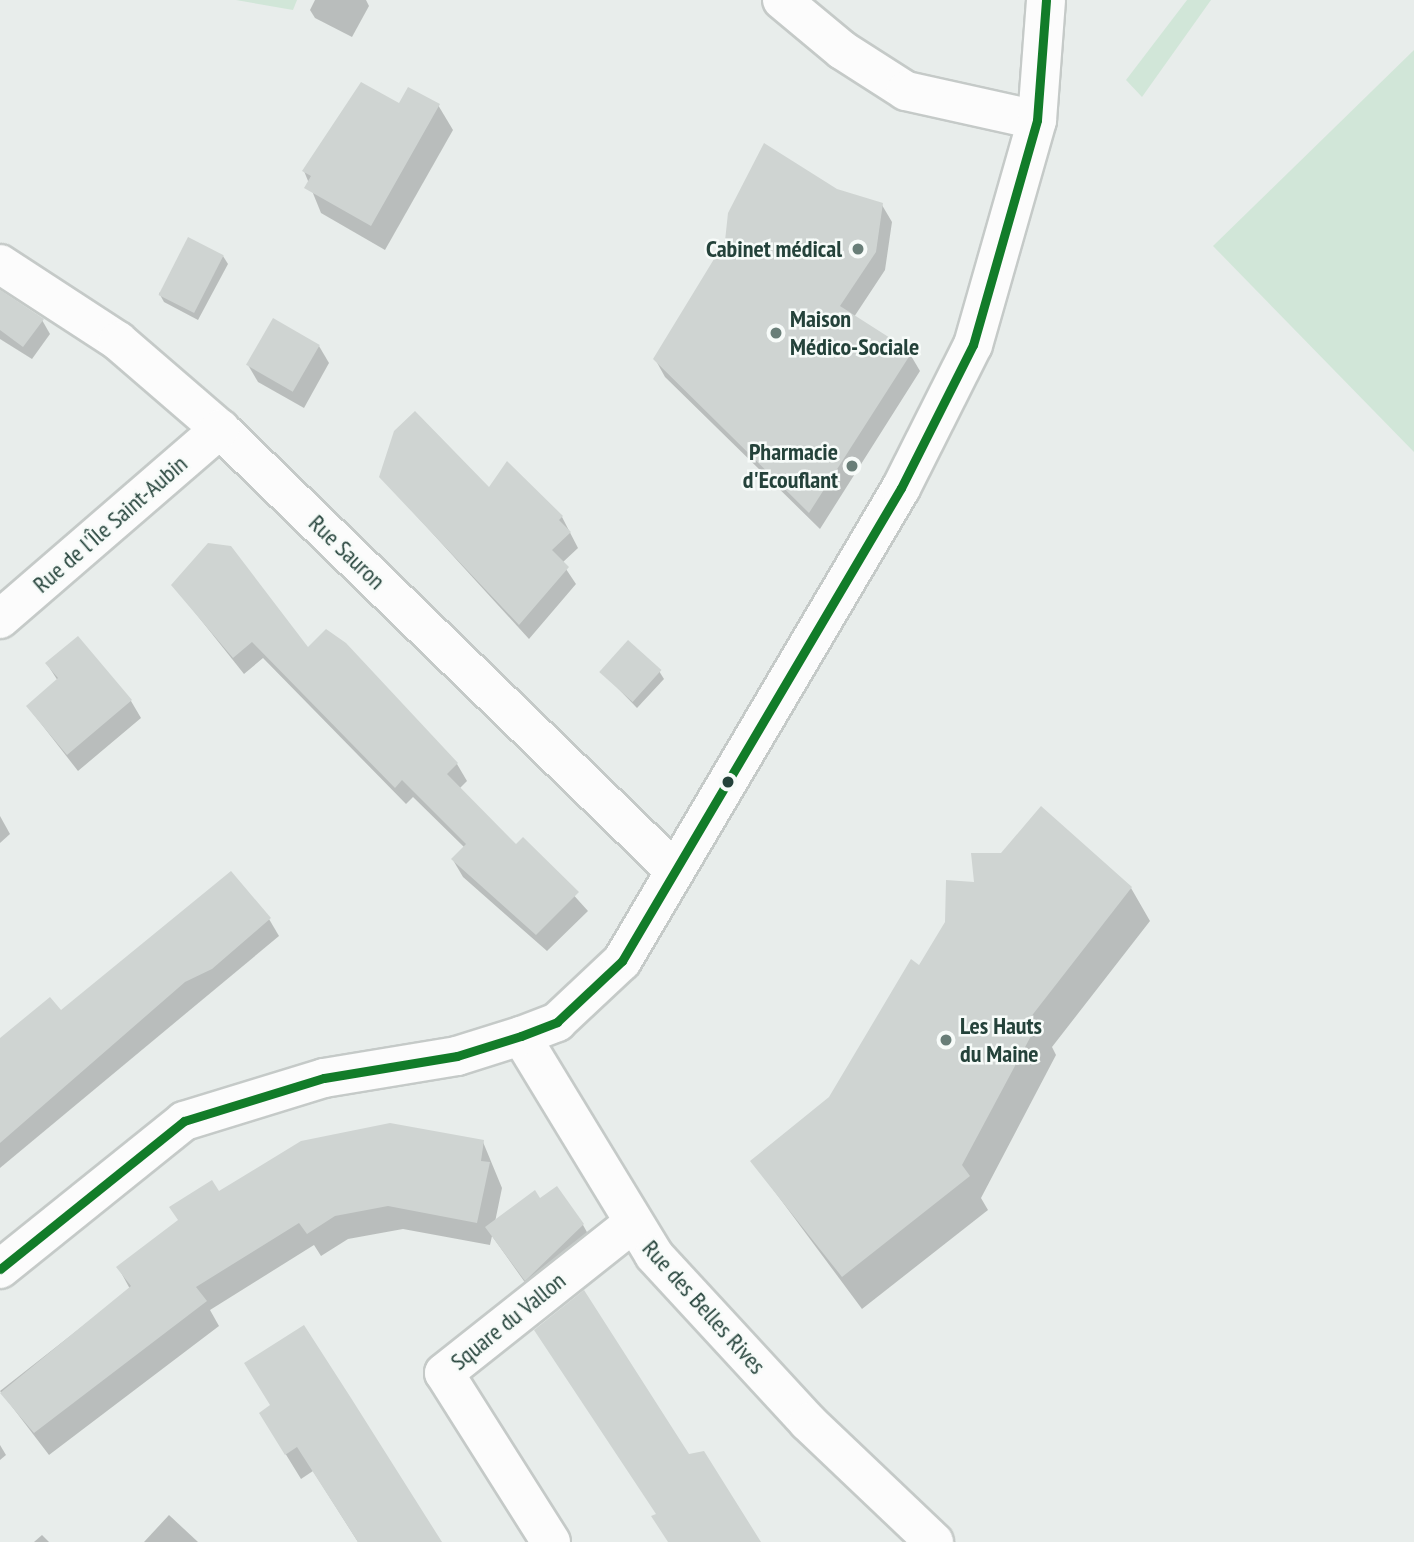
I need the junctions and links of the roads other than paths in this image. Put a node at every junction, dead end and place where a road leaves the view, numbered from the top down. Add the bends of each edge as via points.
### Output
1 (782, 0) edge
2 (1046, 0) edge
3 (1037, 120) junction
4 (0, 264) edge
5 (220, 429) junction
6 (0, 619) edge
7 (672, 868) junction
8 (521, 1036) junction
9 (632, 1224) junction
10 (0, 1269) edge
11 (551, 1542) edge
12 (934, 1542) edge

1 - 3 street via 906,92
2 - 3 street
3 - 7 street via 973,345 901,488 771,714
4 - 5 street, Rue Sauron via 118,341
5 - 6 street, Rue de l'Île Saint-Aubin
5 - 7 street, Rue Sauron
7 - 8 street via 649,924 622,961 557,1022
8 - 9 street, Rue des Belles Rives
8 - 10 street via 457,1056 324,1078 184,1121
9 - 11 street, Square du Vallon via 444,1373
9 - 12 street, Rue des Belles Rives via 808,1422

